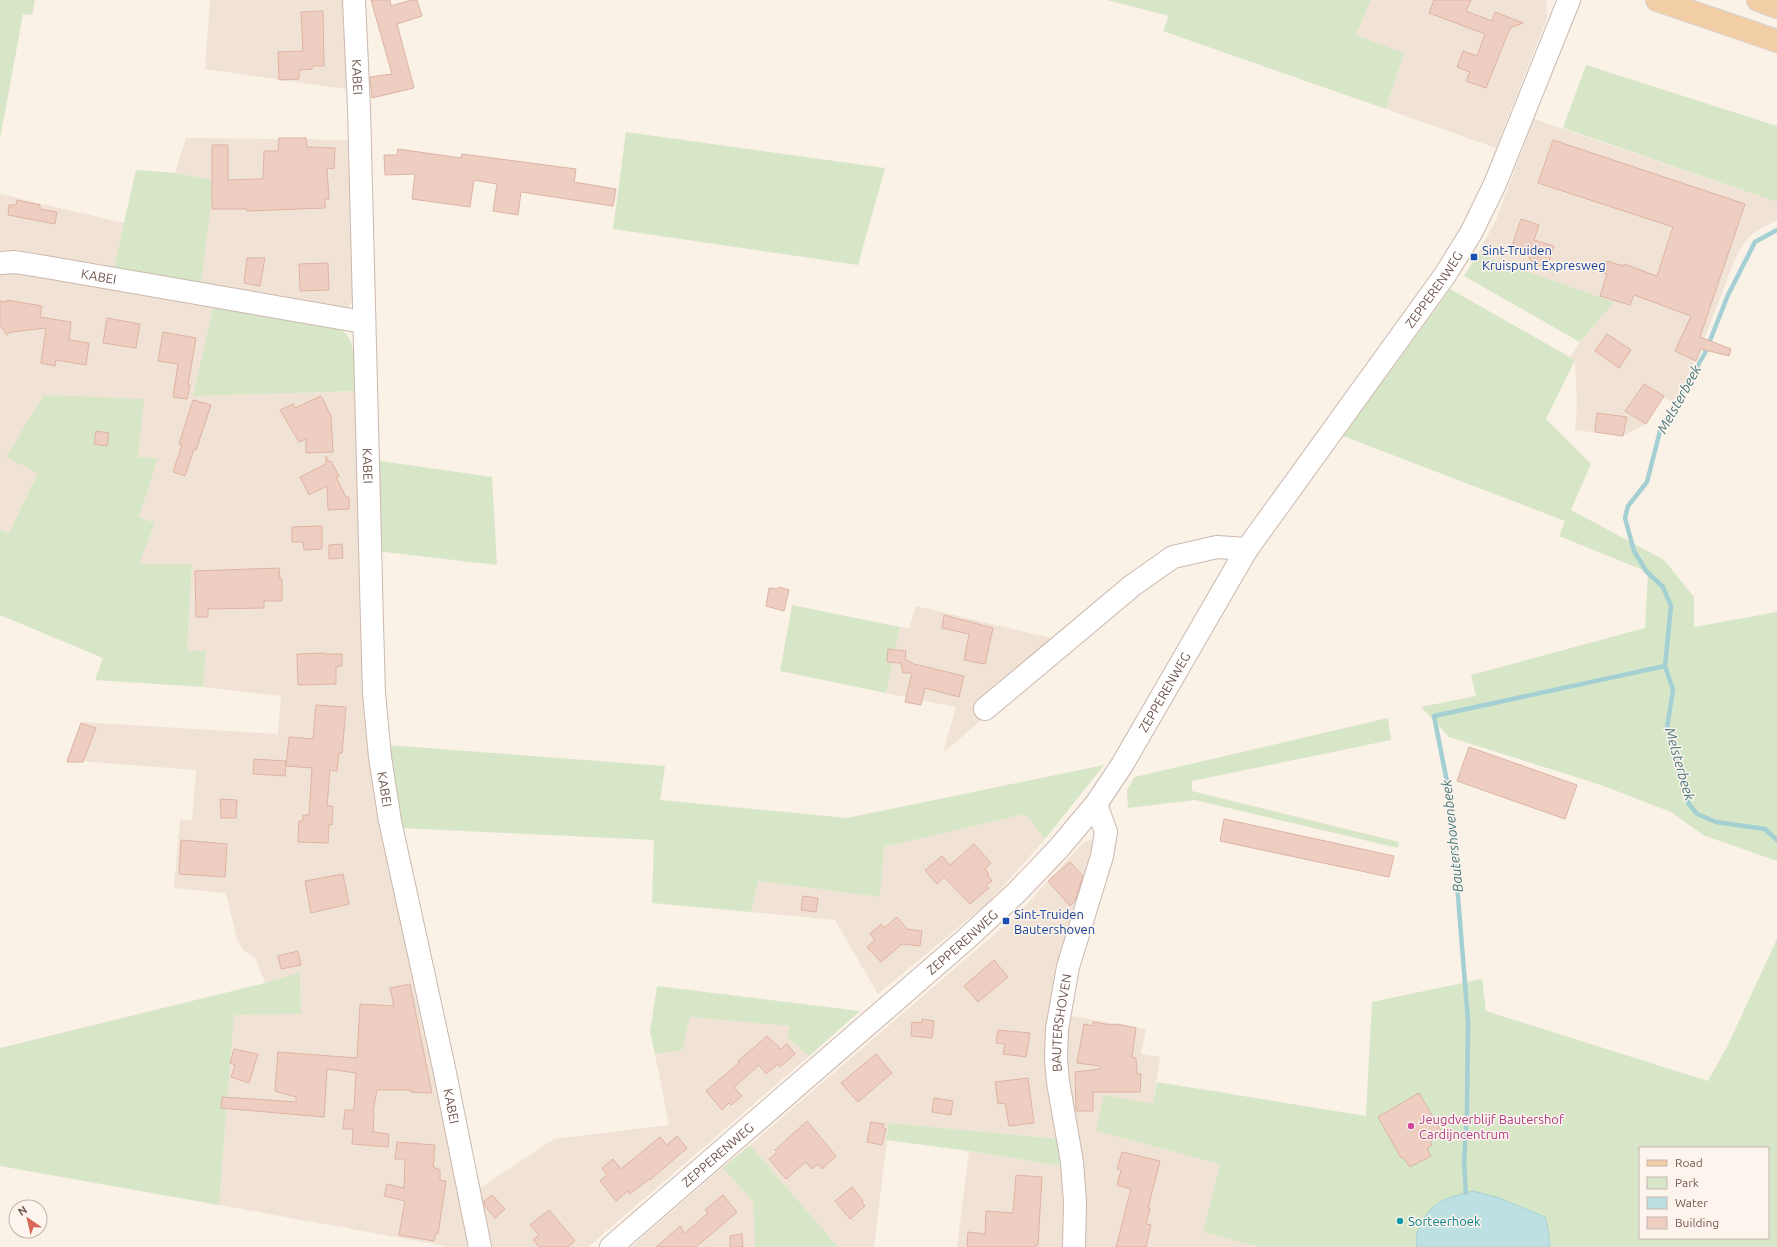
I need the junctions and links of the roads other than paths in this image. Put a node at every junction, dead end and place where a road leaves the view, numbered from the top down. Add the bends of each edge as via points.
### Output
1 (354, 0) edge
2 (1568, 0) edge
3 (1657, 0) edge
4 (1758, 0) edge
5 (1777, 6) edge
6 (1777, 41) edge
7 (0, 263) edge
8 (363, 322) junction
9 (1246, 549) junction
10 (985, 709) dead end
11 (1096, 804) junction
12 (480, 1247) edge
13 (611, 1247) edge
14 (1074, 1247) edge

1 - 8 street, KABEI
2 - 9 street, ZEPPERENWEG via 1495,184 1471,233 1445,275
3 - 6 main road
4 - 5 main road
7 - 8 street, KABEI via 46,267
8 - 12 street, KABEI via 374,693 380,757 390,821 443,1061
9 - 10 street via 1217,547 1173,557 1133,584
9 - 11 street, ZEPPERENWEG via 1126,758
11 - 13 street, ZEPPERENWEG via 1017,892 965,940
11 - 14 street, BAUTERSHOVEN via 1106,832 1102,856 1068,967 1057,1029 1058,1082 1072,1162 1075,1202

